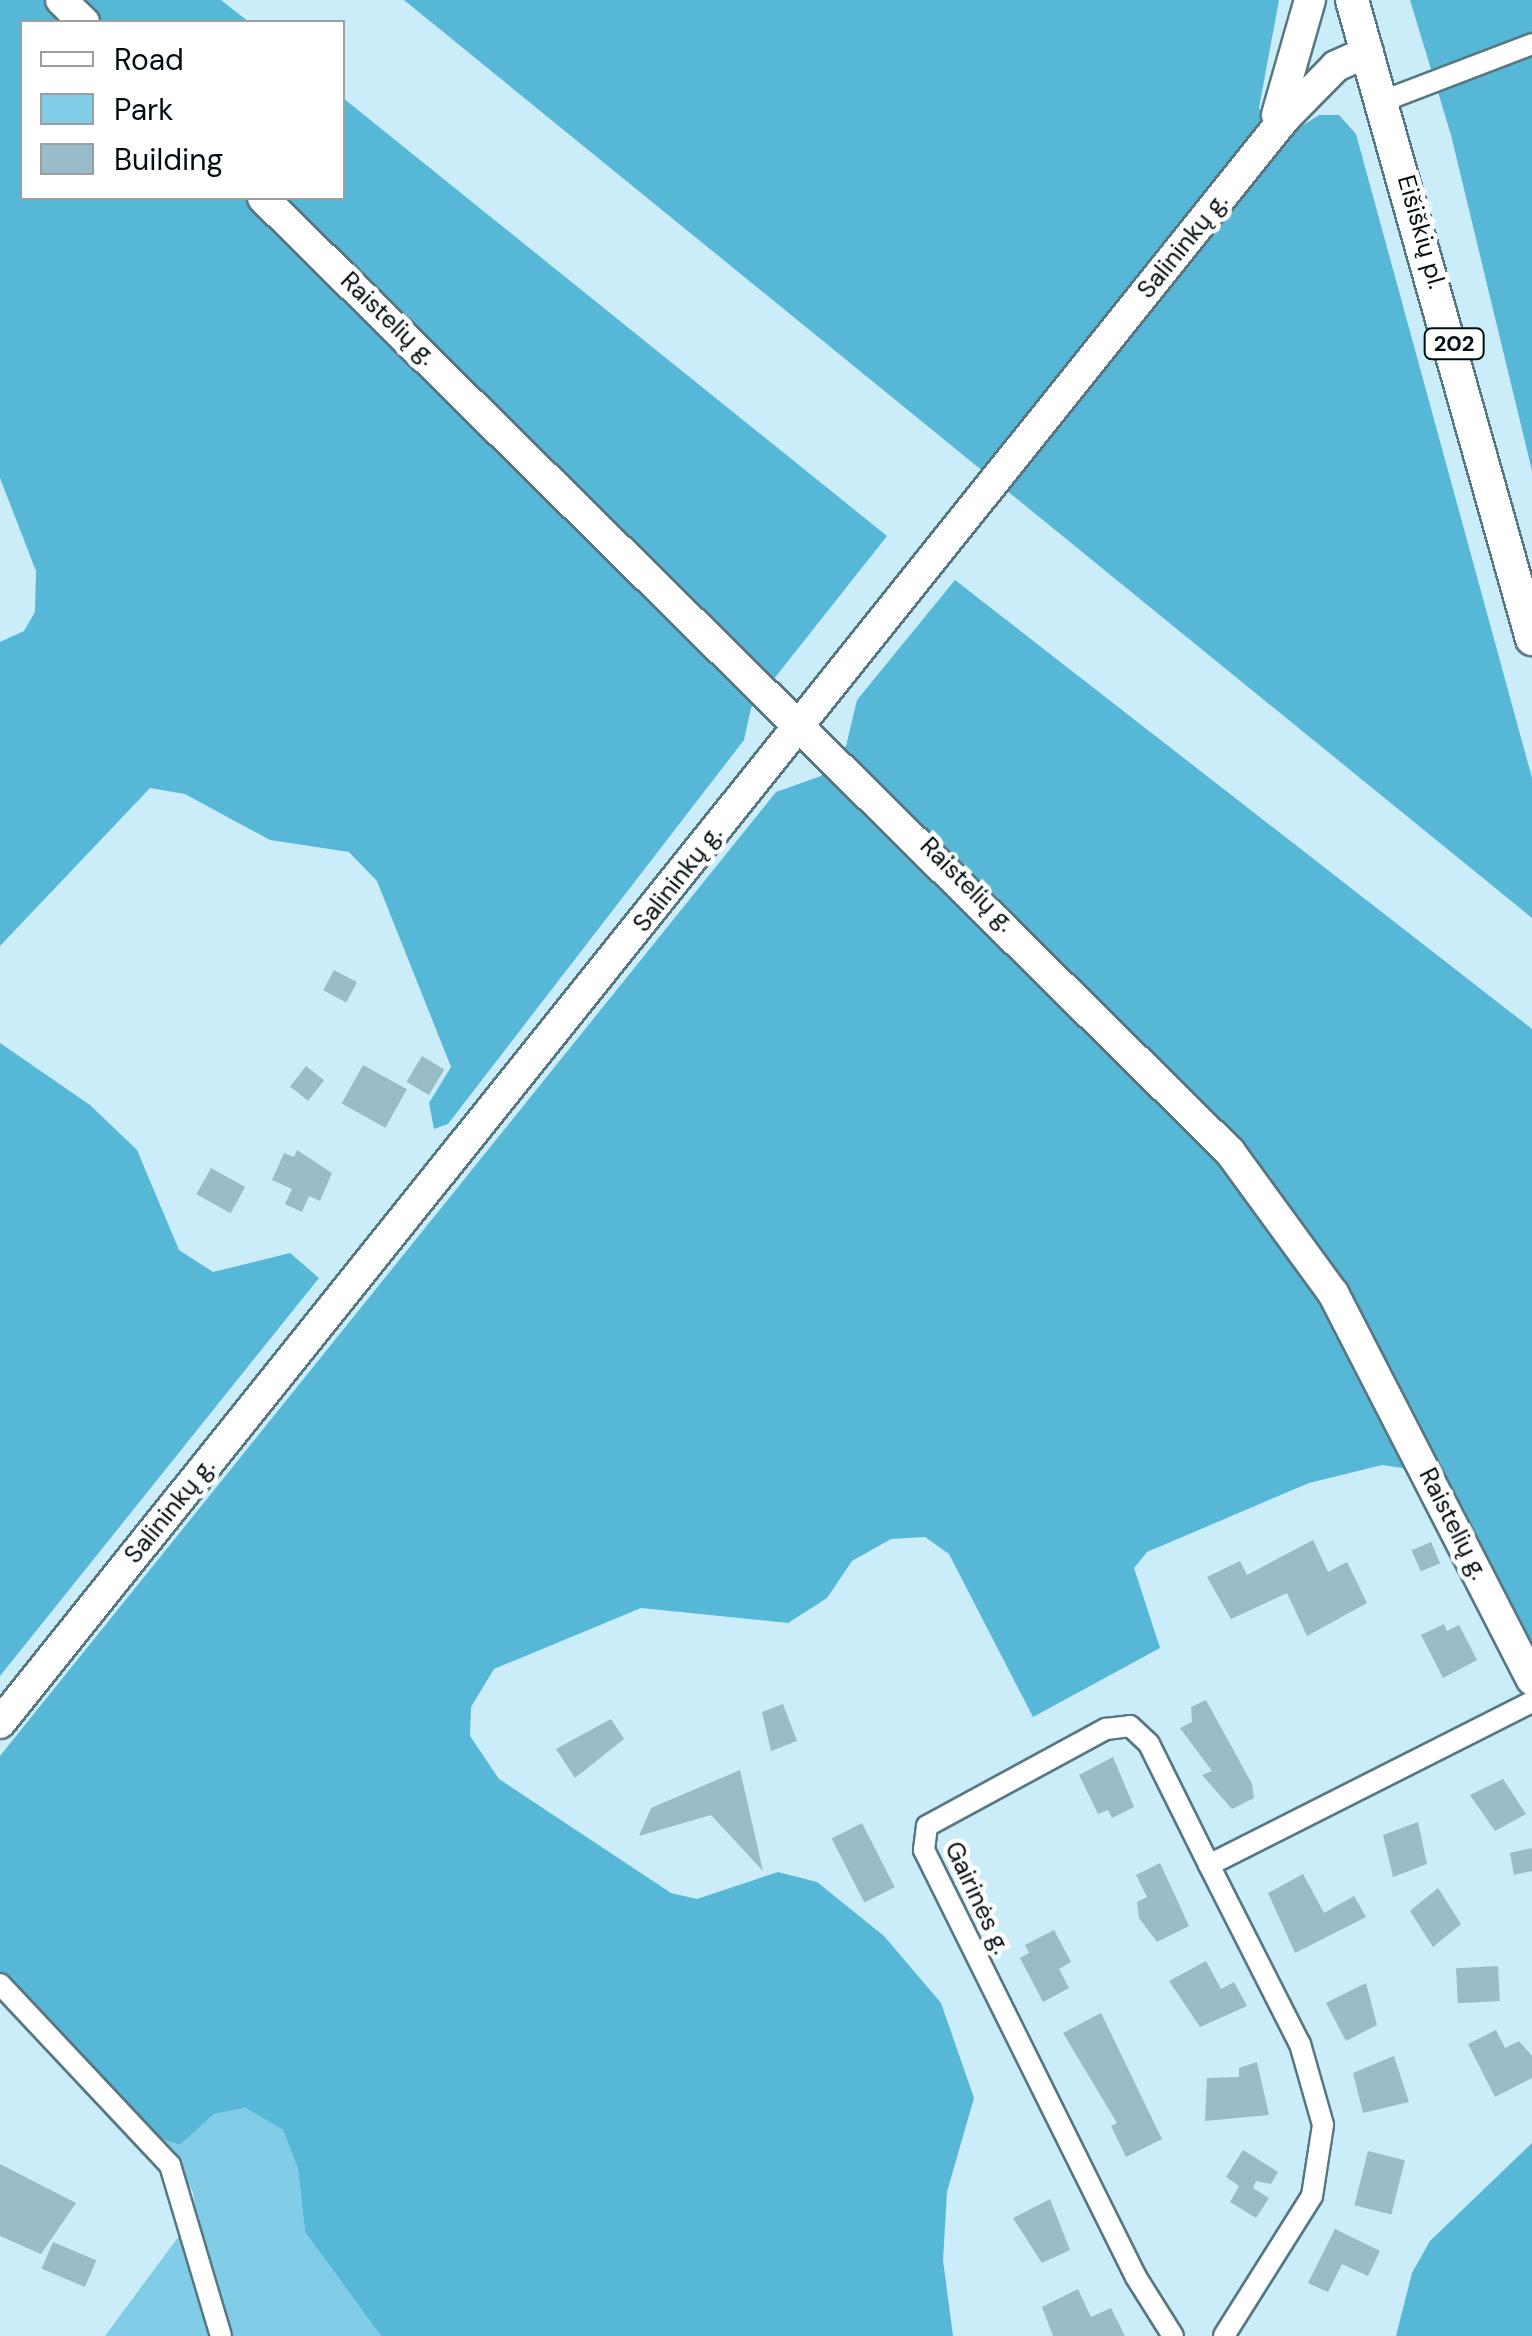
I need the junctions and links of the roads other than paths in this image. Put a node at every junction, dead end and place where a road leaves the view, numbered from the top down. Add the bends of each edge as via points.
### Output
1 (60, 0) edge
2 (1310, 0) edge
3 (1352, 0) edge
4 (82, 20) edge
5 (1532, 44) edge
6 (1368, 52) junction
7 (1383, 100) junction
8 (1263, 145) junction
9 (265, 200) edge
10 (1532, 639) edge
11 (802, 722) junction
12 (1532, 1680) edge
13 (1532, 1702) edge
14 (0, 1723) edge
15 (1209, 1865) junction
16 (0, 1984) edge
17 (221, 2336) edge
18 (1173, 2336) edge
19 (1224, 2336) edge

1 - 4 main road
2 - 8 main road
3 - 6 main road, Eišiškių pl. / 202
5 - 7 street
6 - 7 main road, Eišiškių pl. / 202
6 - 8 main road, Salininkų g. via 1323,76
7 - 10 main road, Eišiškių pl. / 202
8 - 11 main road, Salininkų g.
9 - 11 main road, Raistelių g.
11 - 12 main road, Raistelių g. via 1162,1080 1283,1216 1333,1293
11 - 14 main road, Salininkų g.
13 - 15 street
15 - 18 street, Gairinės g. via 1148,1744 1130,1726 1106,1729 937,1816 923,1837 1136,2278
15 - 19 street, Gairinės g. via 1300,2044 1323,2125 1312,2196
16 - 17 street via 170,2165

